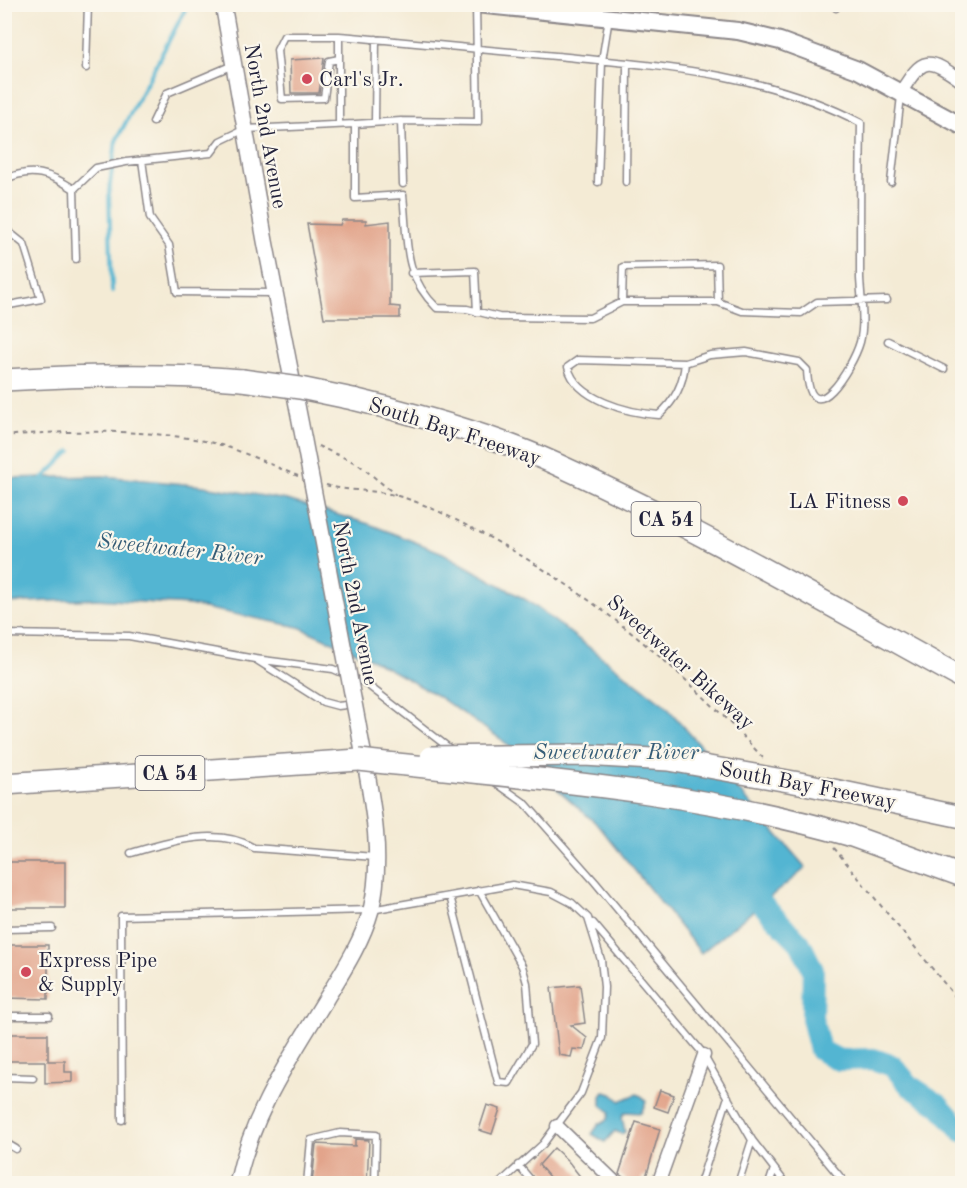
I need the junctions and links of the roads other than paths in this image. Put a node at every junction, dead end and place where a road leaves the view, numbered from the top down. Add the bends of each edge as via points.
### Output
1 (88, 4) edge
2 (223, 4) edge
3 (476, 4) edge
4 (609, 18) junction
5 (339, 36) junction
6 (376, 39) junction
7 (476, 48) junction
8 (339, 59) junction
9 (602, 61) junction
10 (627, 64) junction
11 (234, 65) junction
12 (86, 68) dead end
13 (963, 81) edge
14 (901, 93) junction
15 (401, 121) junction
16 (153, 122) dead end
17 (375, 122) junction
18 (339, 124) junction
19 (355, 124) junction
20 (963, 126) edge
21 (245, 129) junction
22 (142, 160) junction
23 (4, 180) edge
24 (598, 182) dead end
25 (626, 182) dead end
26 (891, 182) dead end
27 (403, 184) dead end
28 (74, 189) junction
29 (4, 228) edge
30 (76, 259) dead end
31 (411, 273) junction
32 (275, 293) junction
33 (887, 300) dead end
34 (861, 301) junction
35 (622, 302) junction
36 (718, 302) junction
37 (4, 306) edge
38 (477, 312) junction
39 (888, 341) dead end
40 (685, 363) junction
41 (944, 369) dead end
42 (4, 380) edge
43 (4, 634) edge
44 (255, 659) junction
45 (962, 677) edge
46 (354, 704) junction
47 (359, 760) junction
48 (4, 784) edge
49 (963, 817) edge
50 (883, 848) junction
51 (131, 853) dead end
52 (376, 856) junction
53 (963, 876) edge
54 (479, 890) junction
55 (963, 892) edge
56 (450, 896) junction
57 (371, 910) junction
58 (588, 918) junction
59 (52, 928) dead end
60 (4, 929) edge
61 (4, 1016) edge
62 (49, 1016) dead end
63 (704, 1055) junction
64 (4, 1077) edge
65 (33, 1078) dead end
66 (728, 1097) junction
67 (122, 1120) dead end
68 (557, 1126) junction
69 (752, 1140) junction
70 (4, 1142) edge
71 (16, 1149) dead end
72 (518, 1165) junction
73 (774, 1169) junction
74 (237, 1184) edge
75 (308, 1184) edge
76 (375, 1184) edge
77 (499, 1184) edge
78 (534, 1184) edge
79 (617, 1184) edge
80 (657, 1184) edge
81 (700, 1184) edge
82 (738, 1184) edge
83 (770, 1184) edge
84 (786, 1184) edge
85 (846, 1184) edge

1 - 12 lane
2 - 11 street, North 2nd Avenue
3 - 4 main road
3 - 7 lane
4 - 9 lane
4 - 14 main road via 738,31 780,41 858,70
5 - 6 lane
5 - 8 lane
5 - 8 lane via 284,36 277,50 282,99 324,98 329,62
6 - 7 lane
6 - 17 lane
7 - 9 lane
7 - 15 lane via 478,122
8 - 18 lane
9 - 10 lane
9 - 24 lane
10 - 25 lane
10 - 34 lane via 739,78 823,103 861,123
11 - 16 lane via 167,93
11 - 21 street, North 2nd Avenue
13 - 14 street via 939,65 923,64 913,70
14 - 20 main road
14 - 26 lane
15 - 17 lane
15 - 27 lane
17 - 19 lane
18 - 19 lane
18 - 21 lane
19 - 31 lane via 355,198 403,195
21 - 22 lane via 220,141 211,153
21 - 32 street, North 2nd Avenue
22 - 28 lane via 96,168
22 - 32 lane via 150,218 169,245 177,292
23 - 28 lane via 20,171 53,175
28 - 30 lane
29 - 37 lane via 24,244 41,299
31 - 38 lane via 422,293 437,308
31 - 38 lane via 475,271
32 - 46 street, North 2nd Avenue, bridge
33 - 34 lane
34 - 36 lane via 817,302 801,313 742,311
34 - 40 lane via 860,342 843,379 827,397 814,395 807,370 799,362 746,352 710,355
35 - 36 lane
35 - 36 lane via 623,267 717,265
35 - 38 lane via 590,318 499,317
39 - 41 lane
40 - 40 lane via 578,360 568,367 571,379 587,392 616,406 659,415 683,382
42 - 45 highway, South Bay Freeway / CA 54, bridge via 99,374 175,374 242,380 353,399 480,434 555,464 728,550
43 - 44 lane via 129,636
44 - 46 lane via 323,702 338,706
44 - 85 lane via 333,669 366,683 526,804
46 - 52 street, North 2nd Avenue, bridge via 373,807
47 - 48 highway, South Bay Freeway / CA 54
47 - 49 highway, South Bay Freeway / CA 54, bridge via 484,755 669,760
47 - 50 highway, bridge via 711,801 778,815 840,840
50 - 53 highway
50 - 55 highway
51 - 52 lane via 183,838 240,839 254,848
52 - 57 street, North 2nd Avenue
54 - 56 lane
54 - 56 lane via 522,966 527,984 532,1044 508,1083 498,1082
54 - 58 lane via 512,885 536,888 565,899
56 - 57 lane
57 - 67 lane via 121,916
57 - 74 street, North 2nd Avenue via 354,953 253,1125
58 - 63 lane
58 - 68 lane via 604,987 602,1038 581,1093
59 - 60 lane
61 - 62 lane
63 - 66 lane
63 - 80 street
64 - 65 lane
66 - 69 lane
66 - 81 lane
68 - 72 lane
68 - 79 street
69 - 73 lane
69 - 82 lane
70 - 71 lane
72 - 77 lane
72 - 78 lane
73 - 83 lane
73 - 84 lane
75 - 76 lane via 311,1140 340,1132 376,1135

